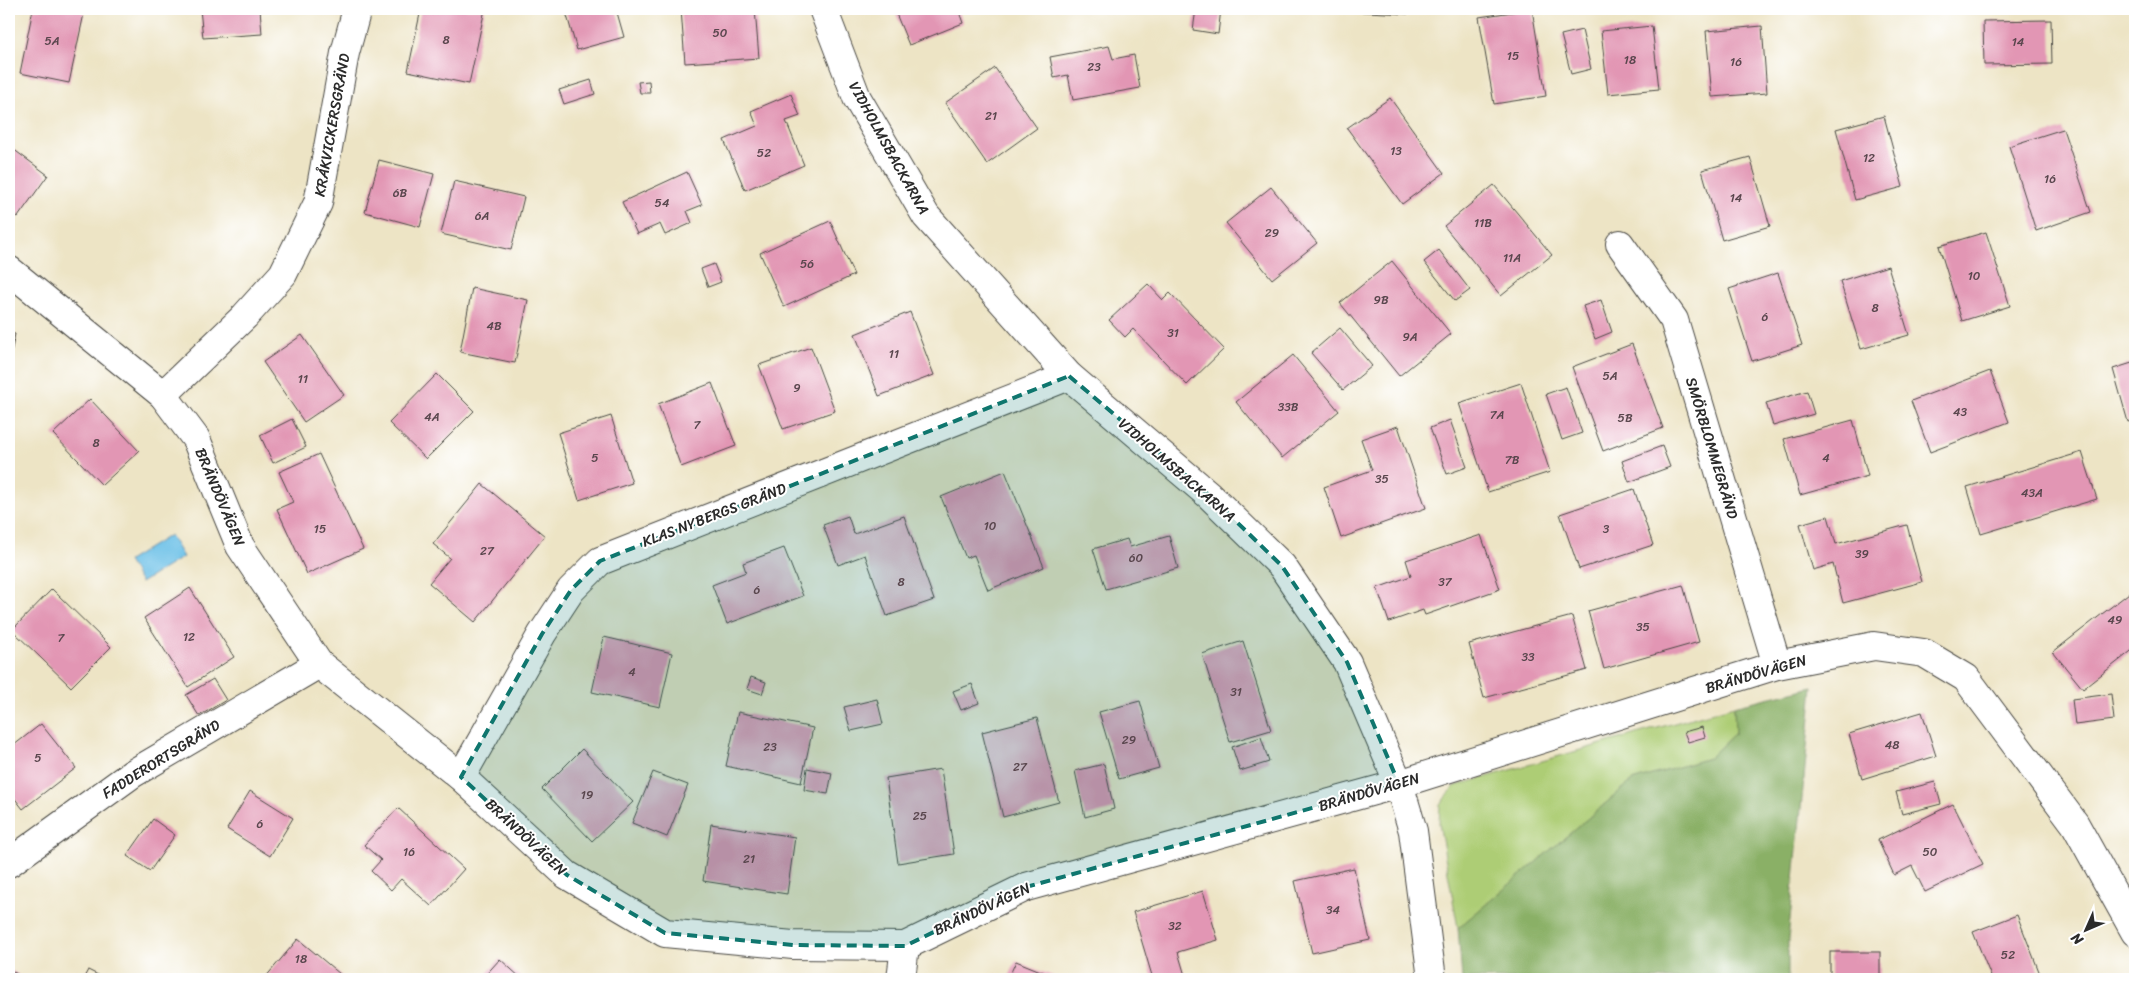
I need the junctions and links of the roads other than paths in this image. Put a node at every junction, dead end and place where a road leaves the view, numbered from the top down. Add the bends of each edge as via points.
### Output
1 (357, 9) edge
2 (823, 9) edge
3 (1620, 244) dead end
4 (9, 270) edge
5 (1069, 376) junction
6 (163, 395) junction
7 (319, 664) junction
8 (1777, 665) junction
9 (461, 777) junction
10 (1399, 784) junction
11 (9, 863) edge
12 (2135, 932) edge
13 (905, 946) junction
14 (901, 979) edge
15 (1432, 979) edge

1 - 6 street, KRÅKVICKERSGRÄND via 345,53 318,203 283,274 245,316
2 - 5 street, VIDHOLMSBACKARNA via 857,98 926,216
3 - 8 street, SMÖRBLOMMEGRÄND via 1674,320
4 - 6 street, BRÄNDÖVÄGEN
5 - 9 street, KLAS NYBERGS GRÄND via 600,561 571,590 542,634
5 - 10 street, VIDHOLMSBACKARNA via 1209,495 1282,566 1347,662
6 - 7 street, BRÄNDÖVÄGEN via 196,439 240,546
7 - 9 street, BRÄNDÖVÄGEN
7 - 11 street, FADDERORTSGRÄND via 132,774
8 - 10 street, BRÄNDÖVÄGEN
8 - 12 street, BRÄNDÖVÄGEN via 1874,646 1924,653 1966,678 2075,824
9 - 13 street, BRÄNDÖVÄGEN via 566,876 665,933 793,945
10 - 13 street, BRÄNDÖVÄGEN via 1026,887
10 - 15 street, VIDHOLMSBACKARNA via 1413,831
13 - 14 street

